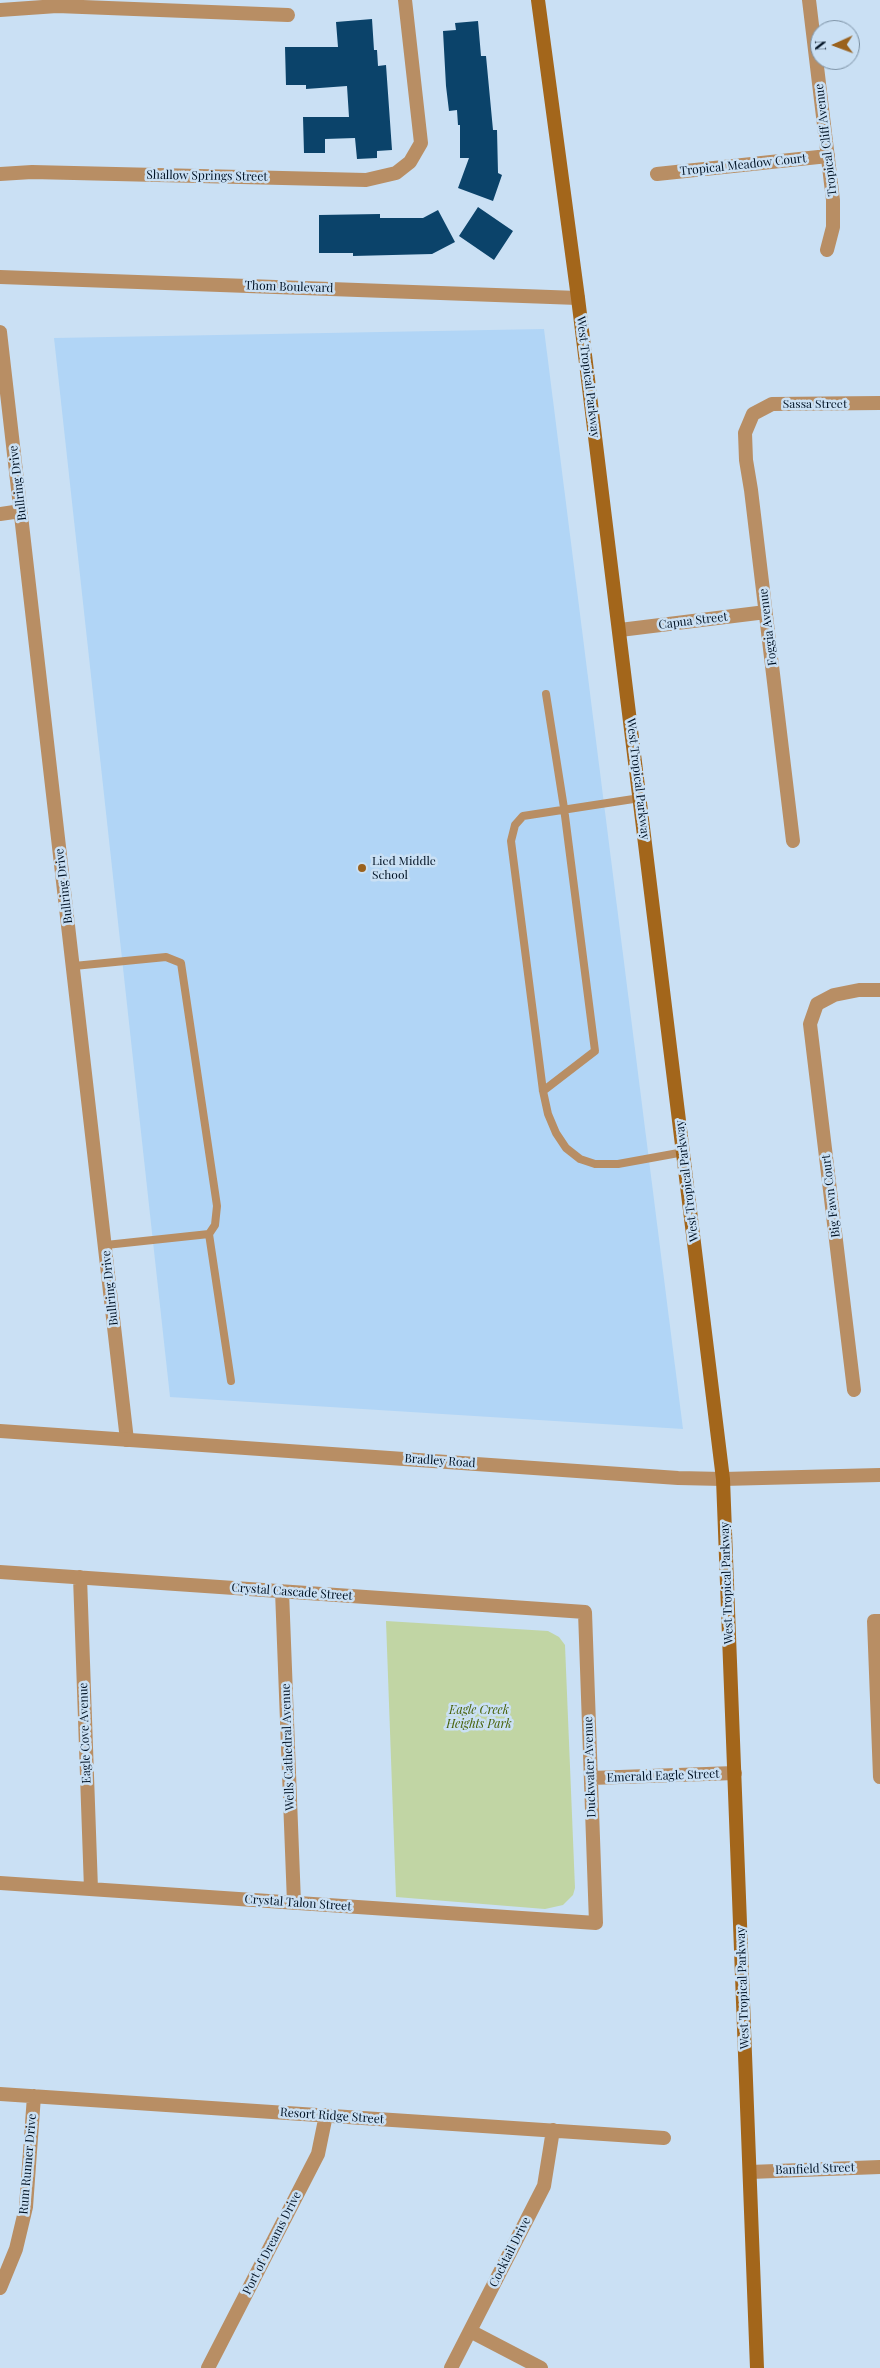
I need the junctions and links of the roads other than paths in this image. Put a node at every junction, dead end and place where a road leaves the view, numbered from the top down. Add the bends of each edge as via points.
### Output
1 (405, 0) edge
2 (538, 0) edge
3 (809, 0) edge
4 (213, 6) edge
5 (0, 10) edge
6 (288, 15) dead end
7 (828, 156) junction
8 (0, 174) edge
9 (657, 174) dead end
10 (828, 250) dead end
11 (0, 277) edge
12 (578, 298) junction
13 (0, 332) edge
14 (880, 403) edge
15 (753, 414) joint
16 (21, 511) junction
17 (0, 514) edge
18 (766, 612) junction
19 (620, 630) junction
20 (546, 694) dead end
21 (640, 798) junction
22 (564, 808) junction
23 (793, 841) dead end
24 (74, 966) junction
25 (880, 990) edge
26 (543, 1091) junction
27 (684, 1152) junction
28 (209, 1234) junction
29 (106, 1245) junction
30 (231, 1380) dead end
31 (854, 1390) dead end
32 (0, 1430) edge
33 (127, 1440) junction
34 (880, 1475) edge
35 (723, 1479) junction
36 (0, 1572) edge
37 (80, 1577) junction
38 (282, 1591) junction
39 (585, 1612) joint
40 (877, 1621) edge
41 (735, 1773) junction
42 (880, 1777) edge
43 (591, 1778) junction
44 (0, 1883) edge
45 (91, 1889) junction
46 (294, 1903) junction
47 (596, 1923) joint
48 (0, 2094) edge
49 (34, 2096) junction
50 (326, 2115) junction
51 (553, 2130) junction
52 (664, 2138) dead end
53 (880, 2167) edge
54 (750, 2172) junction
55 (0, 2288) edge
56 (470, 2331) junction
57 (208, 2368) edge
58 (451, 2368) edge
59 (542, 2368) edge
60 (757, 2368) edge

1 - 8 street, Shallow Springs Street via 421,143 410,162 396,173 366,180 32,172
2 - 12 main road, West Tropical Parkway
3 - 7 street, Tropical Cliff Avenue
4 - 5 street via 56,6
4 - 6 street
7 - 9 street, Tropical Meadow Court
7 - 10 street, Tropical Cliff Avenue via 833,227
11 - 12 street, Thom Boulevard
12 - 19 main road, West Tropical Parkway
13 - 16 street, Bullring Drive
14 - 15 street, Sassa Street via 772,404
15 - 18 street, Foggia Avenue via 745,433 746,460
16 - 17 street
16 - 24 street, Bullring Drive
18 - 19 street, Capua Street
18 - 23 street, Foggia Avenue
19 - 21 main road, West Tropical Parkway
20 - 22 lane
21 - 22 lane
21 - 27 main road, West Tropical Parkway
22 - 26 lane via 595,1051
22 - 26 lane via 523,816 515,825 511,840
24 - 28 lane via 166,957 181,963 217,1206 215,1225
24 - 29 street, Bullring Drive
25 - 31 street, Big Fawn Court via 834,995 817,1004 810,1024
26 - 27 lane via 556,1133 566,1148 580,1158 595,1164 618,1164
27 - 35 main road, West Tropical Parkway
28 - 29 lane
28 - 30 lane
29 - 33 street, Bullring Drive
32 - 33 street, Bradley Road
33 - 35 street, Bradley Road
34 - 35 street, Bradley Road
35 - 41 main road, West Tropical Parkway
36 - 37 street, Crystal Cascade Street
37 - 38 street, Crystal Cascade Street
37 - 45 street, Eagle Cove Avenue
38 - 39 street, Crystal Cascade Street
38 - 46 street, Wells Cathedral Avenue
39 - 43 street, Duckwater Avenue
40 - 42 street
41 - 43 street, Emerald Eagle Street
41 - 54 main road, West Tropical Parkway
43 - 47 street, Duckwater Avenue
44 - 45 street, Crystal Talon Street
45 - 46 street, Crystal Talon Street
46 - 47 street, Crystal Talon Street
48 - 49 street, Resort Ridge Street
49 - 50 street, Resort Ridge Street
49 - 55 street, Rum Runner Drive via 26,2208 16,2249
50 - 51 street, Resort Ridge Street
50 - 57 street, Port of Dreams Drive via 318,2154
51 - 52 street, Resort Ridge Street
51 - 56 street, Cocktail Drive via 544,2186
53 - 54 street, Banfield Street
54 - 60 main road, West Tropical Parkway
56 - 58 street, Cocktail Drive
56 - 59 street

